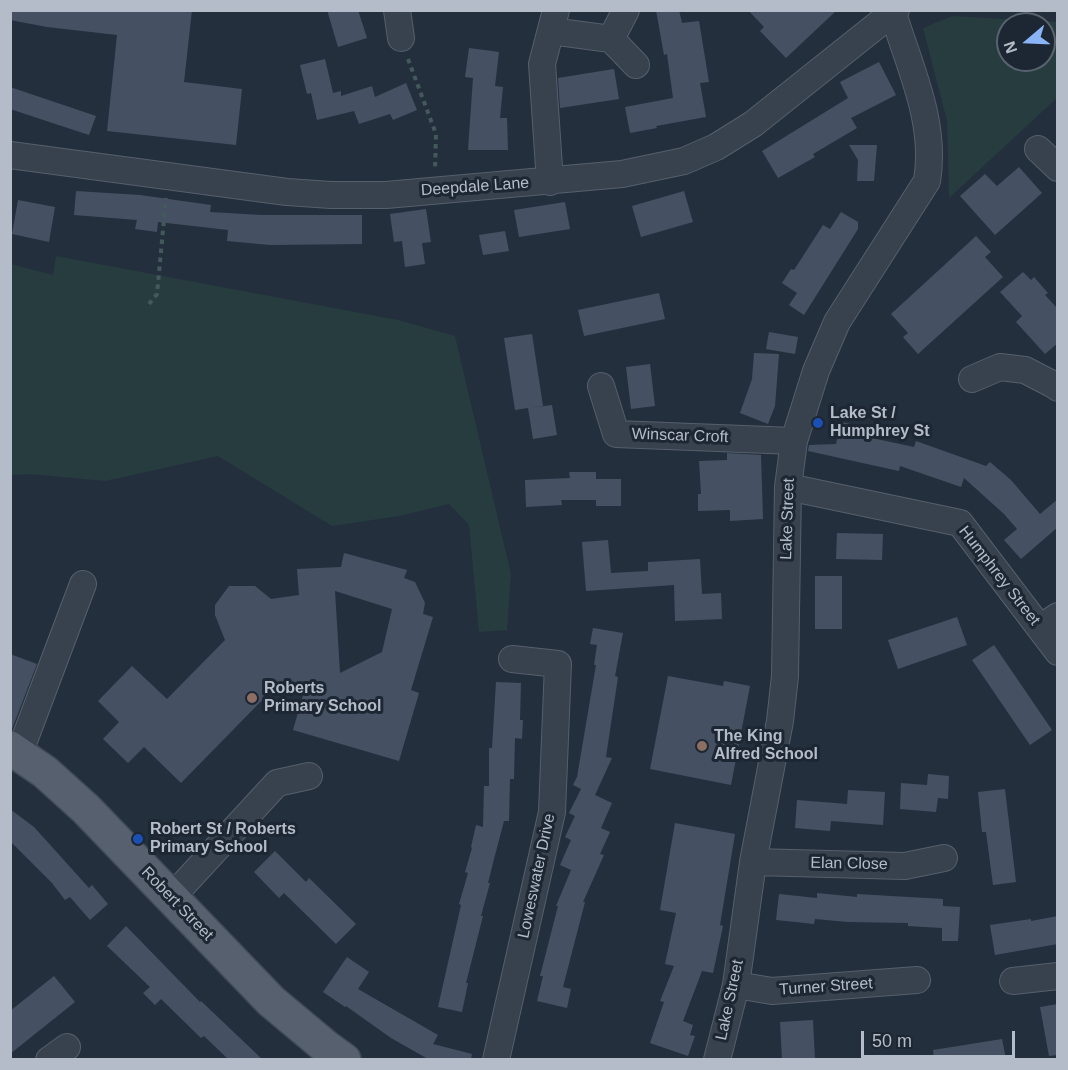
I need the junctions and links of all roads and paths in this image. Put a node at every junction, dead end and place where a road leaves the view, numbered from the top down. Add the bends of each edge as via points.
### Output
1 (397, 10) edge
2 (626, 10) edge
3 (893, 11) edge
4 (554, 21) edge
5 (401, 38) joint
6 (611, 39) junction
7 (636, 65) dead end
8 (1038, 149) dead end
9 (10, 155) edge
10 (1058, 168) edge
11 (167, 177) junction
12 (550, 182) junction
13 (433, 190) junction
14 (149, 304) dead end
15 (972, 379) dead end
16 (601, 386) dead end
17 (1058, 388) edge
18 (794, 441) junction
19 (788, 487) junction
20 (83, 584) dead end
21 (1049, 622) edge
22 (1058, 652) edge
23 (512, 659) dead end
24 (15, 751) edge
25 (309, 777) dead end
26 (944, 858) dead end
27 (753, 862) junction
28 (171, 898) junction
29 (1058, 976) edge
30 (917, 980) dead end
31 (1013, 981) dead end
32 (736, 985) junction
33 (325, 1054) edge
34 (496, 1059) edge
35 (717, 1059) edge

1 - 5 street
2 - 6 street
3 - 12 street, Deepdale Lane via 753,124 716,147 684,161 642,170
3 - 18 street, Lake Street via 925,109 930,160 927,181 837,322 816,371
4 - 6 street
4 - 12 street via 542,64
5 - 13 path via 436,134
6 - 7 street
8 - 10 street
9 - 11 street, Deepdale Lane
11 - 13 street, Deepdale Lane via 331,195
11 - 14 path via 157,294
12 - 13 street, Deepdale Lane
15 - 17 street via 1000,367 1025,370
16 - 18 street, Winscar Croft via 616,434
18 - 19 street, Lake Street
19 - 21 street, Humphrey Street via 960,523
19 - 27 street, Lake Street via 785,676
20 - 24 street
21 - 22 street, Humphrey Street
23 - 34 street, Loweswater Drive via 558,664 554,766 552,812
24 - 28 main road, Robert Street via 86,809
25 - 28 street via 277,783
26 - 27 street, Elan Close via 905,866
27 - 32 street, Lake Street
28 - 33 main road, Robert Street
29 - 31 street
30 - 32 street, Turner Street via 772,991
32 - 35 street, Lake Street

